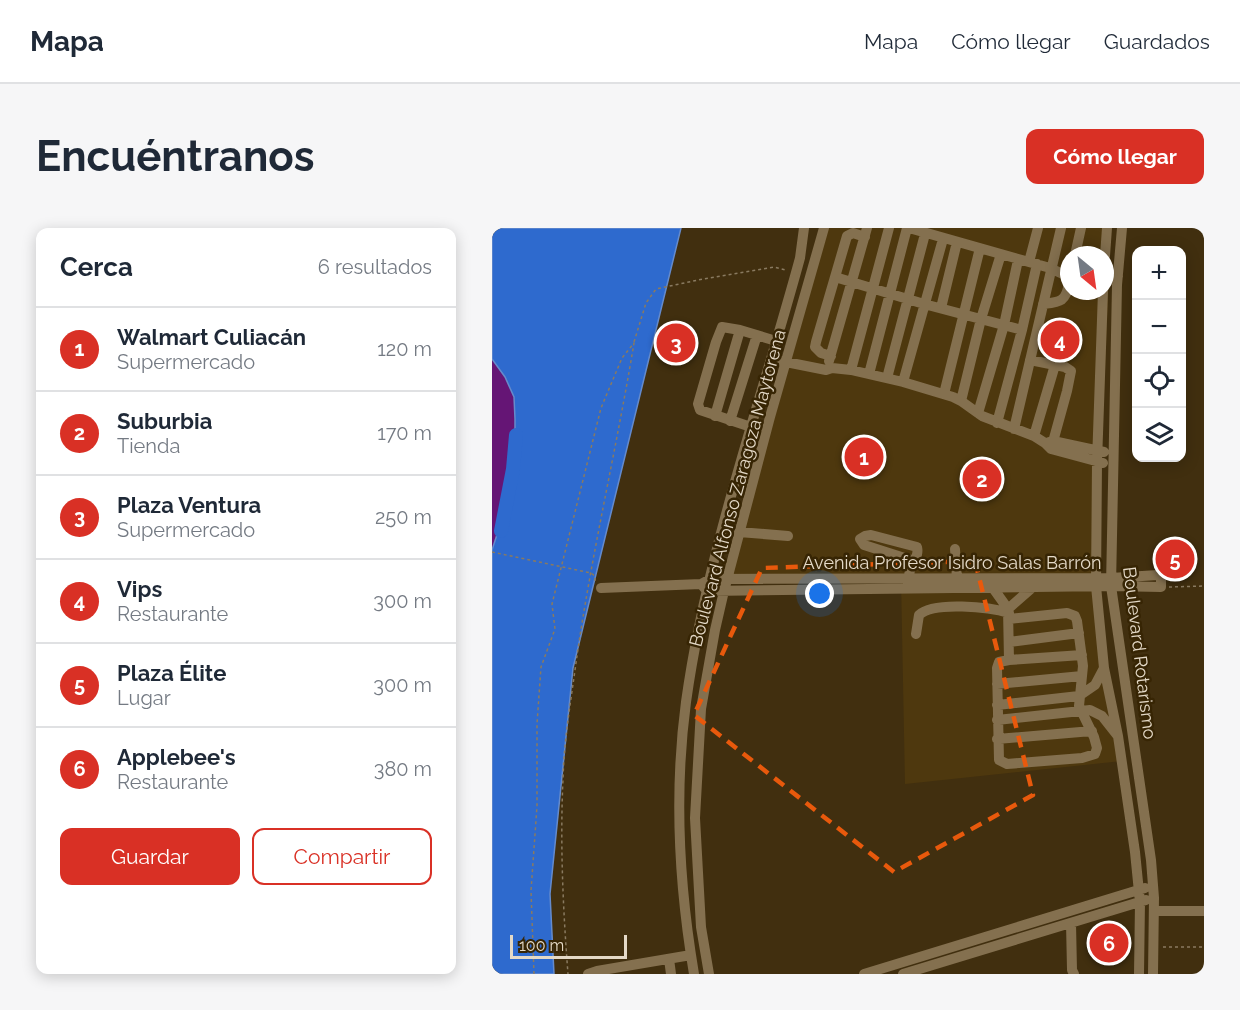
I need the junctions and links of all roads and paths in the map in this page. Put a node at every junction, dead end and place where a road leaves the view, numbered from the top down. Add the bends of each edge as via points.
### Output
1 (804, 228) edge
2 (824, 228) edge
3 (889, 228) edge
4 (908, 228) edge
5 (1038, 228) edge
6 (1061, 228) edge
7 (1081, 228) edge
8 (1107, 228) edge
9 (1122, 228) edge
10 (866, 232) edge
11 (925, 234) junction
12 (943, 238) junction
13 (957, 242) junction
14 (1077, 246) edge
15 (1106, 246) edge
16 (980, 248) junction
17 (1001, 254) junction
18 (1028, 262) junction
19 (1050, 268) junction
20 (1060, 272) edge
21 (796, 273) junction
22 (836, 277) junction
23 (1114, 280) edge
24 (852, 281) junction
25 (1117, 281) junction
26 (1114, 282) edge
27 (872, 287) junction
28 (890, 293) junction
29 (907, 299) junction
30 (1063, 300) edge
31 (1103, 300) edge
32 (924, 304) junction
33 (1043, 304) junction
34 (941, 308) junction
35 (962, 314) junction
36 (981, 319) junction
37 (1004, 325) junction
38 (740, 330) junction
39 (1022, 330) junction
40 (757, 335) junction
41 (634, 343) junction
42 (773, 350) junction
43 (786, 358) junction
44 (1030, 360) junction
45 (829, 364) junction
46 (1055, 365) junction
47 (851, 370) junction
48 (869, 374) junction
49 (887, 378) junction
50 (903, 382) junction
51 (944, 394) junction
52 (961, 401) junction
53 (978, 413) junction
54 (715, 416) junction
55 (730, 421) junction
56 (997, 423) junction
57 (751, 427) junction
58 (1014, 429) junction
59 (1034, 436) junction
60 (1050, 444) junction
61 (1097, 456) junction
62 (1113, 458) junction
63 (739, 532) junction
64 (788, 536) dead end
65 (955, 549) dead end
66 (492, 552) edge
67 (914, 561) junction
68 (591, 573) junction
69 (957, 578) junction
70 (728, 579) junction
71 (1096, 582) junction
72 (1111, 582) junction
73 (908, 584) junction
74 (706, 585) junction
75 (1204, 586) edge
76 (1033, 587) junction
77 (1161, 587) joint
78 (601, 588) dead end
79 (993, 588) junction
80 (923, 590) junction
81 (724, 591) junction
82 (923, 611) junction
83 (1009, 614) junction
84 (1079, 633) junction
85 (916, 634) dead end
86 (1009, 642) junction
87 (1082, 655) junction
88 (1009, 660) junction
89 (1104, 668) junction
90 (1082, 676) junction
91 (997, 684) junction
92 (1079, 696) junction
93 (997, 705) junction
94 (1080, 711) junction
95 (997, 720) junction
96 (1092, 731) junction
97 (1118, 736) junction
98 (997, 739) junction
99 (695, 818) junction
100 (679, 819) junction
101 (1154, 885) junction
102 (1139, 890) junction
103 (1154, 898) junction
104 (1140, 902) junction
105 (1154, 911) junction
106 (1204, 911) edge
107 (1071, 923) junction
108 (1153, 946) junction
109 (1204, 947) edge
110 (691, 955) junction
111 (669, 958) junction
112 (534, 974) edge
113 (568, 974) edge
114 (588, 974) edge
115 (671, 974) edge
116 (694, 974) edge
117 (709, 974) edge
118 (864, 974) edge
119 (903, 974) edge
120 (1074, 974) edge
121 (1139, 974) edge
122 (1153, 974) edge

1 - 21 street, Boulevard Alfonso Zaragoza Maytorena
2 - 43 street, Boulevard Alfonso Zaragoza Maytorena
3 - 27 street
4 - 11 street
4 - 28 street
5 - 18 street
6 - 19 street
7 - 14 street
8 - 15 street
9 - 25 street, Boulevard Rotarismo
10 - 22 street via 847,236
10 - 24 street
11 - 12 street
11 - 29 street
12 - 13 street
12 - 32 street
13 - 16 street
13 - 34 street
16 - 17 street
16 - 35 street
17 - 18 street
17 - 36 street
18 - 19 street
18 - 37 street
18 - 39 street
19 - 20 street
19 - 33 street
21 - 41 path via 774,267 656,289 646,303
21 - 42 street, Boulevard Alfonso Zaragoza Maytorena
22 - 24 street
22 - 45 street via 815,347
23 - 25 street
24 - 27 street
24 - 45 street
25 - 26 street
25 - 62 street, Boulevard Rotarismo
27 - 28 street
27 - 47 street
28 - 29 street
28 - 48 street
29 - 32 street
29 - 49 street
30 - 33 street
31 - 61 street, Boulevard Rotarismo
32 - 34 street
32 - 50 street
33 - 44 street
34 - 35 street
35 - 36 street
35 - 51 street
36 - 37 street
36 - 52 street
37 - 39 street
37 - 53 street
38 - 40 street
38 - 54 street
38 - 54 street via 721,328 709,365 698,406 702,412
39 - 56 street
40 - 42 street
40 - 55 street
41 - 68 path
41 - 112 path via 622,358 601,408 552,604 555,629 541,667 531,891
42 - 43 street
42 - 57 street, Boulevard Alfonso Zaragoza Maytorena
43 - 45 street
43 - 63 street, Boulevard Alfonso Zaragoza Maytorena
44 - 46 street
44 - 58 street
45 - 47 street
46 - 59 street
46 - 60 street via 1069,369 1071,374
47 - 48 street
48 - 49 street
49 - 50 street
50 - 51 street
51 - 52 street
52 - 53 street
53 - 56 street
54 - 55 street
55 - 57 street
56 - 58 street
57 - 74 street, Boulevard Alfonso Zaragoza Maytorena
58 - 59 street
59 - 60 street
60 - 61 street
61 - 62 street
61 - 71 street, Boulevard Rotarismo
62 - 72 street, Boulevard Rotarismo
63 - 64 street
63 - 70 street, Boulevard Alfonso Zaragoza Maytorena
65 - 69 street
66 - 68 path
67 - 67 street via 864,545 860,539 871,536 915,546 919,552
67 - 73 street
68 - 113 path via 562,777
69 - 71 street, Avenida Profesor Isidro Salas Barrón
69 - 73 street, Avenida Profesor Isidro Salas Barrón
70 - 73 street, Avenida Profesor Isidro Salas Barrón
70 - 74 street, Avenida Profesor Isidro Salas Barrón
70 - 81 street, Boulevard Alfonso Zaragoza Maytorena
71 - 72 street, Avenida Profesor Isidro Salas Barrón
71 - 76 street, Avenida Profesor Isidro Salas Barrón
71 - 89 street, Boulevard Rotarismo
72 - 77 street, Avenida Profesor Isidro Salas Barrón
72 - 101 street, Boulevard Rotarismo
73 - 80 street, Avenida Profesor Isidro Salas Barrón
73 - 81 street, Avenida Profesor Isidro Salas Barrón
74 - 78 street, Avenida Profesor Isidro Salas Barrón
74 - 81 street, Avenida Profesor Isidro Salas Barrón
74 - 100 street, Boulevard Alfonso Zaragoza Maytorena via 686,704
75 - 77 path
76 - 79 street, Avenida Profesor Isidro Salas Barrón
76 - 83 street
79 - 80 street, Avenida Profesor Isidro Salas Barrón
79 - 83 street
80 - 82 street
81 - 99 street, Boulevard Alfonso Zaragoza Maytorena via 701,709
82 - 83 street via 954,607
82 - 85 street
83 - 84 street via 1071,614
83 - 86 street
84 - 86 street
84 - 87 street
86 - 88 street
87 - 88 street
87 - 90 street
88 - 91 street via 997,664
89 - 92 street via 1095,685
89 - 97 street, Boulevard Rotarismo
90 - 91 street
90 - 92 street
91 - 93 street
92 - 93 street
92 - 94 street
93 - 95 street
94 - 95 street
94 - 96 street
94 - 97 street via 1098,713
95 - 98 street
96 - 98 street
96 - 98 street via 1097,748 1092,756 1017,763 1004,764 999,760
97 - 102 street, Boulevard Rotarismo
99 - 100 street
99 - 117 street, Boulevard Alfonso Zaragoza Maytorena via 701,927
100 - 110 street, Boulevard Alfonso Zaragoza Maytorena
101 - 102 street
101 - 103 street, Boulevard Rotarismo
102 - 104 street, Boulevard Rotarismo
102 - 118 street
103 - 104 street
103 - 105 street, Boulevard Rotarismo
104 - 107 street
104 - 121 street, Boulevard Rotarismo
105 - 106 street
105 - 108 street, Boulevard Rotarismo
107 - 119 street
107 - 120 street
108 - 109 path
108 - 122 street, Boulevard Rotarismo
110 - 111 street
110 - 116 street, Boulevard Alfonso Zaragoza Maytorena
111 - 114 street
111 - 115 street

